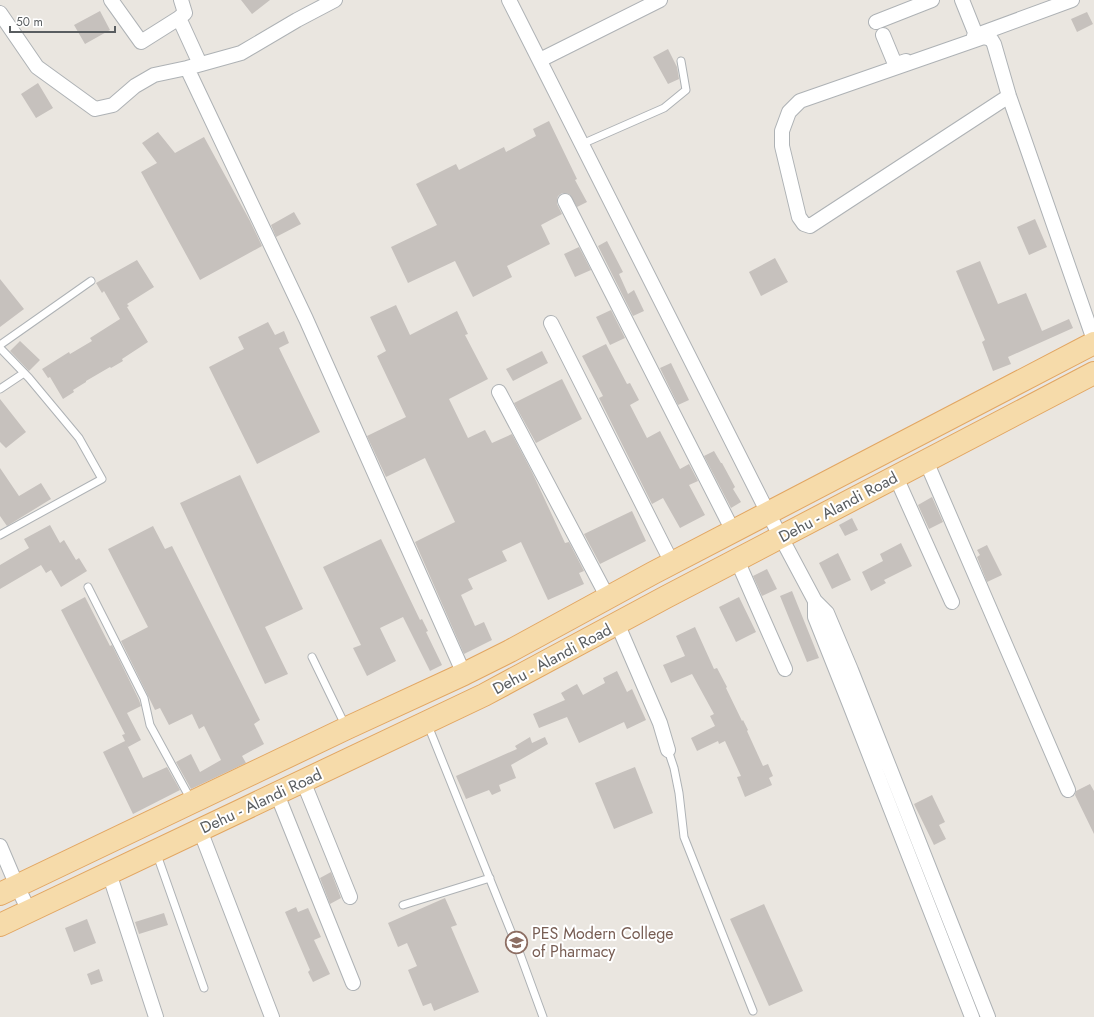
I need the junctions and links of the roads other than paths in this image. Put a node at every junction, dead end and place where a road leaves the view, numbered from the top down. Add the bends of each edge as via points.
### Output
1 (111, 0) edge
2 (181, 0) edge
3 (509, 0) edge
4 (660, 0) edge
5 (932, 0) edge
6 (962, 0) edge
7 (1072, 0) edge
8 (328, 2) edge
9 (0, 13) edge
10 (179, 18) junction
11 (876, 22) dead end
12 (883, 35) dead end
13 (976, 35) junction
14 (540, 60) junction
15 (681, 61) dead end
16 (200, 64) junction
17 (187, 68) junction
18 (1009, 96) junction
19 (582, 144) junction
20 (565, 201) dead end
21 (91, 282) dead end
22 (551, 323) dead end
23 (1094, 341) edge
24 (0, 347) edge
25 (24, 373) junction
26 (1094, 373) edge
27 (0, 389) edge
28 (499, 392) dead end
29 (926, 461) junction
30 (896, 477) junction
31 (768, 513) junction
32 (733, 531) junction
33 (0, 535) edge
34 (780, 537) junction
35 (737, 560) junction
36 (672, 563) junction
37 (88, 587) dead end
38 (608, 598) junction
39 (952, 602) dead end
40 (617, 623) junction
41 (312, 657) dead end
42 (785, 669) dead end
43 (464, 674) junction
44 (853, 693) junction
45 (427, 722) junction
46 (346, 728) junction
47 (668, 750) joint
48 (303, 781) junction
49 (1068, 790) dead end
50 (277, 794) junction
51 (192, 803) junction
52 (200, 830) junction
53 (0, 846) edge
54 (155, 852) junction
55 (109, 873) junction
56 (490, 878) junction
57 (8, 890) edge
58 (350, 898) dead end
59 (403, 905) dead end
60 (29, 911) junction
61 (0, 925) edge
62 (353, 983) dead end
63 (204, 988) dead end
64 (753, 1012) dead end
65 (156, 1017) edge
66 (272, 1017) edge
67 (543, 1017) edge
68 (972, 1017) edge
69 (988, 1017) edge

1 - 10 street via 140,42
2 - 10 street via 185,13
3 - 14 street
4 - 14 street
5 - 11 street
6 - 13 street
7 - 13 street
8 - 16 street via 241,53
9 - 17 street via 37,67 95,109 113,105 135,86 154,75
10 - 16 street
12 - 13 street via 893,62 897,64
14 - 19 street
15 - 19 lane via 686,90 664,108
16 - 17 street
17 - 43 street via 306,319
18 - 18 street via 994,44 984,37 800,101 789,112 782,132 782,146 799,217 804,224 810,226
18 - 23 street
19 - 31 street
20 - 32 street
21 - 24 lane
22 - 36 street
23 - 31 main road, Dehu - Alandi Road
24 - 25 lane
25 - 27 lane
25 - 33 lane via 79,438 102,479
26 - 29 main road, Dehu - Alandi Road
28 - 38 street
29 - 30 main road, Dehu - Alandi Road
29 - 49 street
30 - 34 main road, Dehu - Alandi Road
30 - 39 street
31 - 32 main road, Dehu - Alandi Road
31 - 34 street
32 - 36 main road, Dehu - Alandi Road
34 - 35 main road, Dehu - Alandi Road
34 - 44 street via 815,601 827,613
35 - 40 main road, Dehu - Alandi Road
35 - 42 street
36 - 38 main road, Dehu - Alandi Road
37 - 51 lane via 144,698 150,725
38 - 43 main road, Dehu - Alandi Road
40 - 45 main road, Dehu - Alandi Road via 484,695
40 - 47 street via 660,723
41 - 46 lane
43 - 46 main road, Dehu - Alandi Road
44 - 68 street
44 - 69 street
45 - 48 main road, Dehu - Alandi Road
45 - 56 lane
46 - 51 main road, Dehu - Alandi Road
47 - 64 lane via 679,793 684,837
48 - 50 main road, Dehu - Alandi Road
48 - 58 street
50 - 52 main road, Dehu - Alandi Road
50 - 62 street
51 - 57 main road, Dehu - Alandi Road
52 - 54 main road, Dehu - Alandi Road
52 - 66 street
53 - 57 street
54 - 55 main road, Dehu - Alandi Road
54 - 63 lane
55 - 60 main road, Dehu - Alandi Road
55 - 65 street
56 - 59 lane
56 - 67 lane
57 - 60 street
60 - 61 main road, Dehu - Alandi Road

